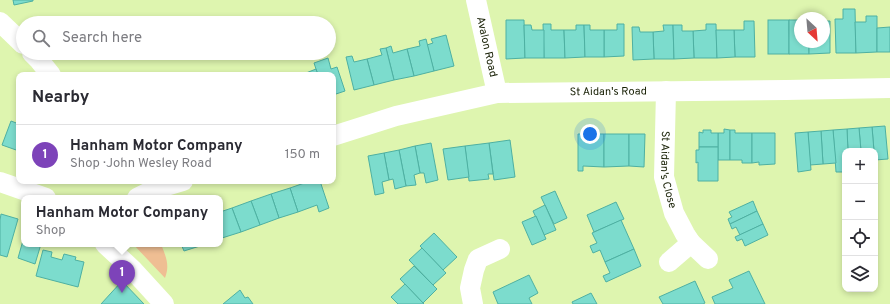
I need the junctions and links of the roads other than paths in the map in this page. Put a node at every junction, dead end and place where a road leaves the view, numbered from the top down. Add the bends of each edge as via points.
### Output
1 (476, 0) edge
2 (0, 22) edge
3 (16, 37) edge
4 (39, 60) edge
5 (49, 72) edge
6 (890, 88) edge
7 (666, 91) junction
8 (497, 93) junction
9 (336, 135) edge
10 (0, 182) edge
11 (171, 184) edge
12 (145, 190) edge
13 (37, 195) edge
14 (691, 243) junction
15 (108, 247) edge
16 (500, 249) dead end
17 (708, 260) dead end
18 (669, 262) dead end
19 (164, 304) edge
20 (473, 304) edge

1 - 8 street, Avalon Road
2 - 3 street
4 - 5 street
6 - 7 street, St Aidan's Road
7 - 8 street, St Aidan's Road
7 - 14 street, St Aidan's Close via 664,176 674,213
8 - 9 street, St Aidan's Road via 396,116
10 - 13 street
11 - 12 street
14 - 17 street, St Aidan's Close
14 - 18 street
15 - 19 street
16 - 20 street via 478,259 470,288

